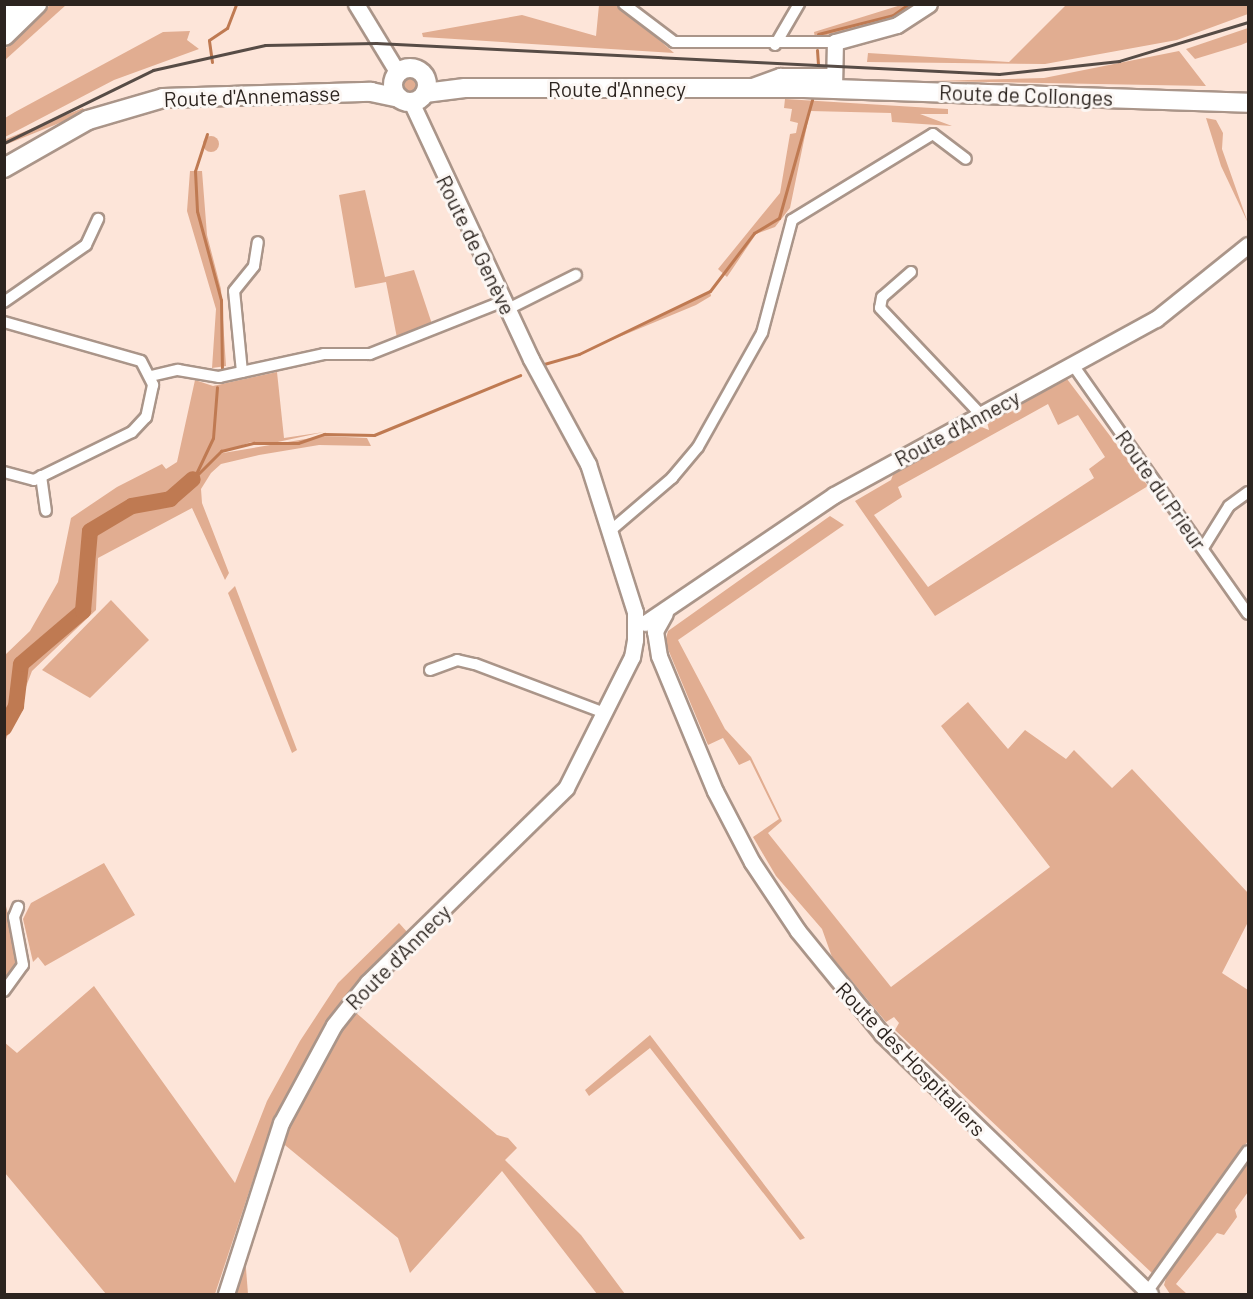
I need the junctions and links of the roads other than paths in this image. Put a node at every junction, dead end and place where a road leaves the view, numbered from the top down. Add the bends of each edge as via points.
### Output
1 (14, 4) edge
2 (36, 4) edge
3 (356, 4) edge
4 (624, 4) edge
5 (799, 4) edge
6 (929, 4) edge
7 (4, 13) edge
8 (4, 35) edge
9 (835, 42) junction
10 (775, 45) junction
11 (834, 82) junction
12 (409, 88) junction
13 (745, 88) junction
14 (804, 88) joint
15 (1248, 103) edge
16 (966, 159) dead end
17 (4, 168) edge
18 (98, 219) dead end
19 (258, 242) dead end
20 (1248, 245) edge
21 (911, 272) dead end
22 (576, 275) dead end
23 (4, 302) edge
24 (506, 305) junction
25 (4, 322) edge
26 (1073, 365) junction
27 (242, 372) junction
28 (151, 376) junction
29 (982, 416) junction
30 (4, 472) edge
31 (41, 476) junction
32 (1248, 492) edge
33 (46, 511) dead end
34 (610, 531) junction
35 (1203, 548) junction
36 (1248, 614) edge
37 (644, 632) junction
38 (430, 670) dead end
39 (605, 713) junction
40 (18, 908) dead end
41 (4, 991) edge
42 (1248, 1151) edge
43 (1148, 1293) edge
44 (226, 1294) edge

1 - 7 highway
2 - 8 highway
3 - 12 street, Route de Genève
4 - 10 street via 674,42
5 - 10 street
6 - 9 street via 888,29
9 - 10 street
9 - 11 street
11 - 13 street via 780,76
11 - 14 main road, Route de Collonges
11 - 15 main road, Route de Collonges
12 - 13 main road, Route d'Annecy
12 - 17 main road, Route d'Annemasse via 149,100 88,120
12 - 24 street, Route de Genève
13 - 14 main road, Route d'Annecy
16 - 34 street via 933,134 792,220 762,333 698,447 672,478
18 - 23 street via 86,245
19 - 27 street via 254,266 234,291
20 - 26 street, Route d'Annecy via 1156,319
21 - 29 street via 882,297 880,308
22 - 24 street
24 - 27 street via 370,354 324,354
24 - 34 street, Route de Genève via 588,464
25 - 28 street via 139,360
26 - 29 street, Route d'Annecy
26 - 35 street, Route du Prieur
27 - 28 street via 213,377 173,370
28 - 31 street via 148,408 139,426
29 - 37 street, Route d'Annecy via 834,495 665,612
30 - 31 street via 26,480
31 - 33 street
32 - 35 street via 1229,506
34 - 37 street, Route de Genève
35 - 36 street, Route du Prieur
37 - 39 street, Route d'Annecy
37 - 43 street, Route des Hospitaliers via 659,656 736,834 825,968 896,1049
38 - 39 street via 467,662
39 - 44 street, Route d'Annecy via 556,801 368,982 334,1025 281,1123
40 - 41 street via 23,965
42 - 43 street

